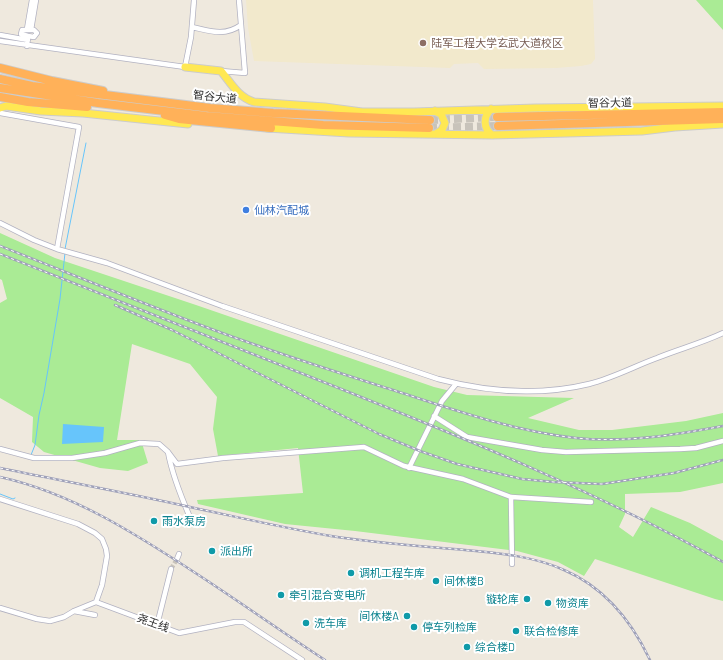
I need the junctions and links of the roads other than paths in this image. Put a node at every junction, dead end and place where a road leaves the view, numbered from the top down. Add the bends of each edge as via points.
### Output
1 (32, 0) edge
2 (36, 0) edge
3 (194, 0) edge
4 (239, 0) edge
5 (241, 25) junction
6 (192, 27) junction
7 (29, 30) junction
8 (0, 35) edge
9 (28, 38) junction
10 (0, 41) edge
11 (27, 46) junction
12 (185, 67) junction
13 (0, 68) edge
14 (221, 71) junction
15 (0, 79) edge
16 (0, 88) edge
17 (30, 94) junction
18 (0, 97) edge
19 (160, 102) junction
20 (723, 106) edge
21 (0, 108) edge
22 (136, 108) junction
23 (491, 109) junction
24 (362, 112) junction
25 (723, 112) edge
26 (0, 114) edge
27 (497, 117) tunnel mouth
28 (674, 117) junction
29 (723, 119) edge
30 (431, 123) junction
31 (723, 124) edge
32 (498, 126) tunnel mouth
33 (271, 128) junction
34 (492, 135) junction
35 (0, 224) edge
36 (57, 249) junction
37 (723, 333) edge
38 (456, 384) junction
39 (434, 416) junction
40 (723, 442) edge
41 (0, 449) edge
42 (168, 452) junction
43 (409, 468) junction
44 (511, 497) junction
45 (0, 499) edge
46 (591, 502) dead end
47 (189, 515) dead end
48 (512, 564) dead end
49 (171, 569) tunnel mouth
50 (96, 602) junction
51 (0, 608) edge
52 (74, 611) junction
53 (95, 615) dead end
54 (157, 625) junction
55 (302, 660) edge

1 - 7 street
2 - 7 street
3 - 6 street
4 - 5 street
5 - 6 street via 228,32
5 - 14 street via 245,73
6 - 12 street
7 - 9 street via 22,30 21,33
7 - 9 street via 37,34
8 - 9 street
9 - 11 street
10 - 11 street
11 - 12 street
12 - 14 main road
13 - 19 highway
14 - 24 main road via 246,100
15 - 17 highway, 智谷大道
16 - 17 highway, 智谷大道
17 - 18 highway
17 - 19 highway, 智谷大道
17 - 22 highway via 94,107
19 - 24 highway
19 - 30 highway, 智谷大道 via 273,113
20 - 23 main road
21 - 33 main road via 6,106 219,127
22 - 30 highway, 智谷大道 via 323,125
22 - 33 highway via 179,119
23 - 30 main road
23 - 34 main road via 486,115 485,122
24 - 30 main road
25 - 28 highway, 智谷大道
26 - 36 street via 79,127
27 - 28 highway, 智谷大道
28 - 29 highway, 智谷大道
28 - 32 highway, 智谷大道
30 - 33 main road via 348,133
30 - 34 main road
31 - 34 main road via 642,131
35 - 36 street
36 - 38 street
37 - 38 street via 613,376 564,389 504,390
38 - 39 street
39 - 40 street via 467,437 555,452 680,449
39 - 43 street
41 - 42 street via 34,458 72,458 105,453 140,443 159,444
42 - 43 street via 177,464 364,447
42 - 47 street via 175,482
43 - 44 street via 463,479
44 - 46 street
44 - 48 street
45 - 50 street via 78,524 102,539 108,556
49 - 54 street
50 - 52 street
50 - 54 street, 尧王线
51 - 52 street via 37,620 50,621
52 - 53 street
54 - 55 street, 尧王线 via 179,633 244,622

